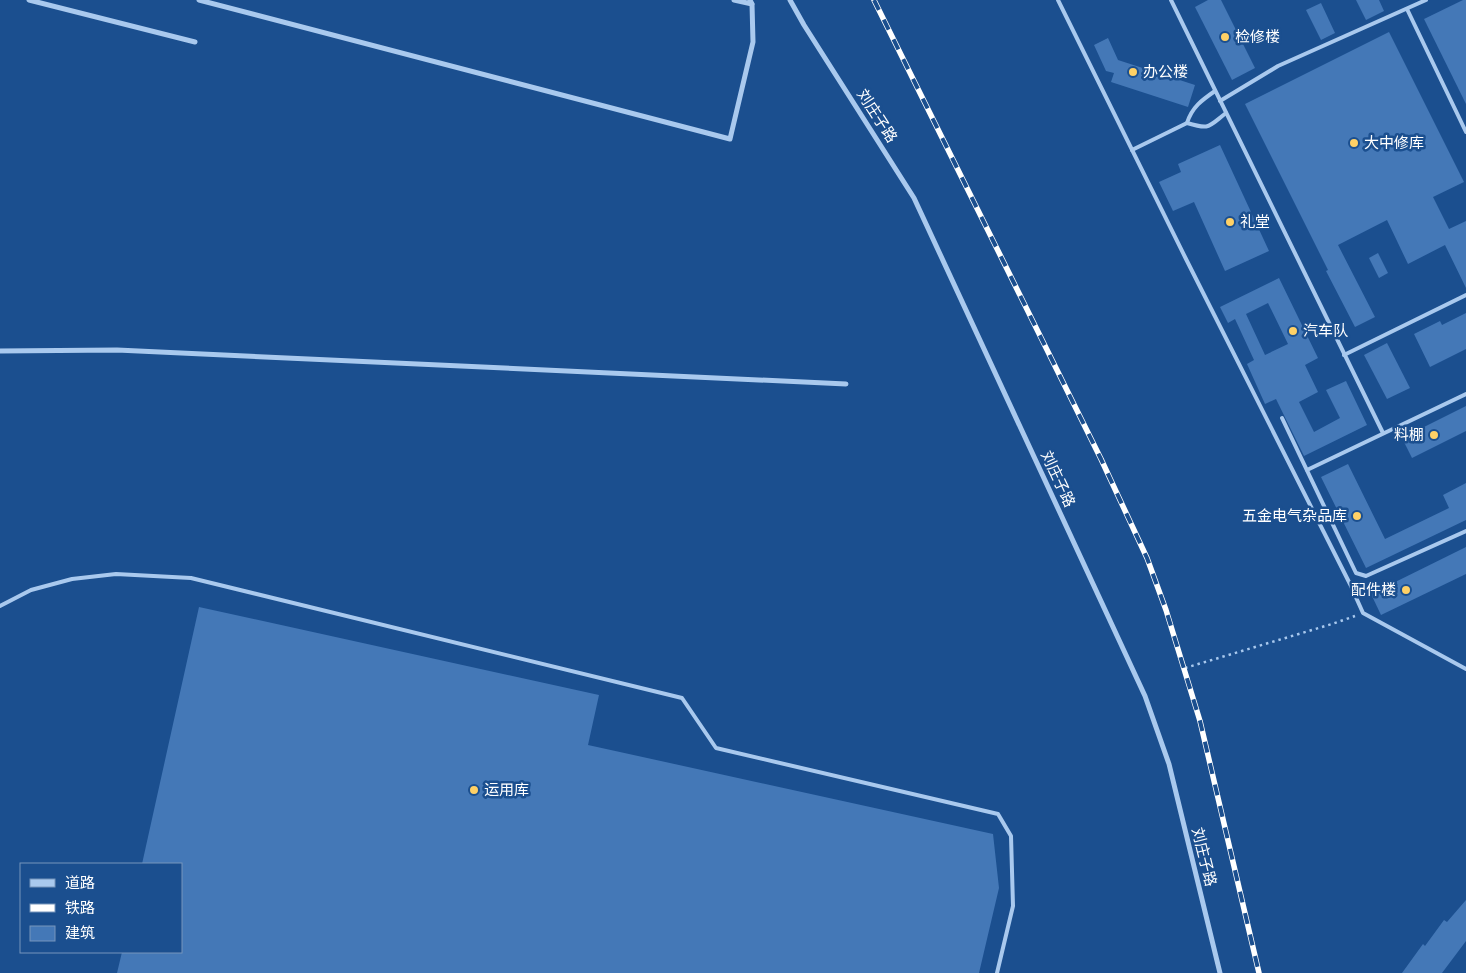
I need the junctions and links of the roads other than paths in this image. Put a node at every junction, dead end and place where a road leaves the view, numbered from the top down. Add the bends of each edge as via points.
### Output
1 (29, 0) edge
2 (199, 0) edge
3 (734, 0) edge
4 (790, 0) edge
5 (1058, 0) edge
6 (1170, 0) edge
7 (1426, 0) edge
8 (751, 2) edge
9 (1407, 9) junction
10 (195, 42) dead end
11 (1215, 91) junction
12 (1220, 101) junction
13 (1226, 113) junction
14 (1187, 123) junction
15 (1466, 132) edge
16 (1132, 150) junction
17 (1466, 295) edge
18 (0, 352) edge
19 (1344, 355) junction
20 (846, 384) dead end
21 (1466, 394) edge
22 (1282, 418) dead end
23 (1383, 434) junction
24 (1307, 470) junction
25 (1466, 531) edge
26 (0, 606) edge
27 (1466, 669) edge
28 (998, 973) edge
29 (1220, 973) edge

1 - 10 street
2 - 8 street via 730,139 753,42
3 - 8 street
4 - 29 street, 刘庄子路 via 914,198 1146,696 1169,764
5 - 16 lane
6 - 11 lane
7 - 9 lane
9 - 12 lane via 1278,66
9 - 15 lane
11 - 12 lane
11 - 14 lane via 1199,102
12 - 13 lane
13 - 14 lane via 1209,127
13 - 19 lane
14 - 16 lane
16 - 27 lane via 1363,613
17 - 19 lane
18 - 20 street via 127,350
19 - 23 lane
21 - 23 lane
22 - 24 lane
23 - 24 lane
24 - 25 lane via 1356,573 1366,576
26 - 28 lane via 31,590 72,579 116,574 191,578 682,698 716,748 998,814 1010,836 1013,906

